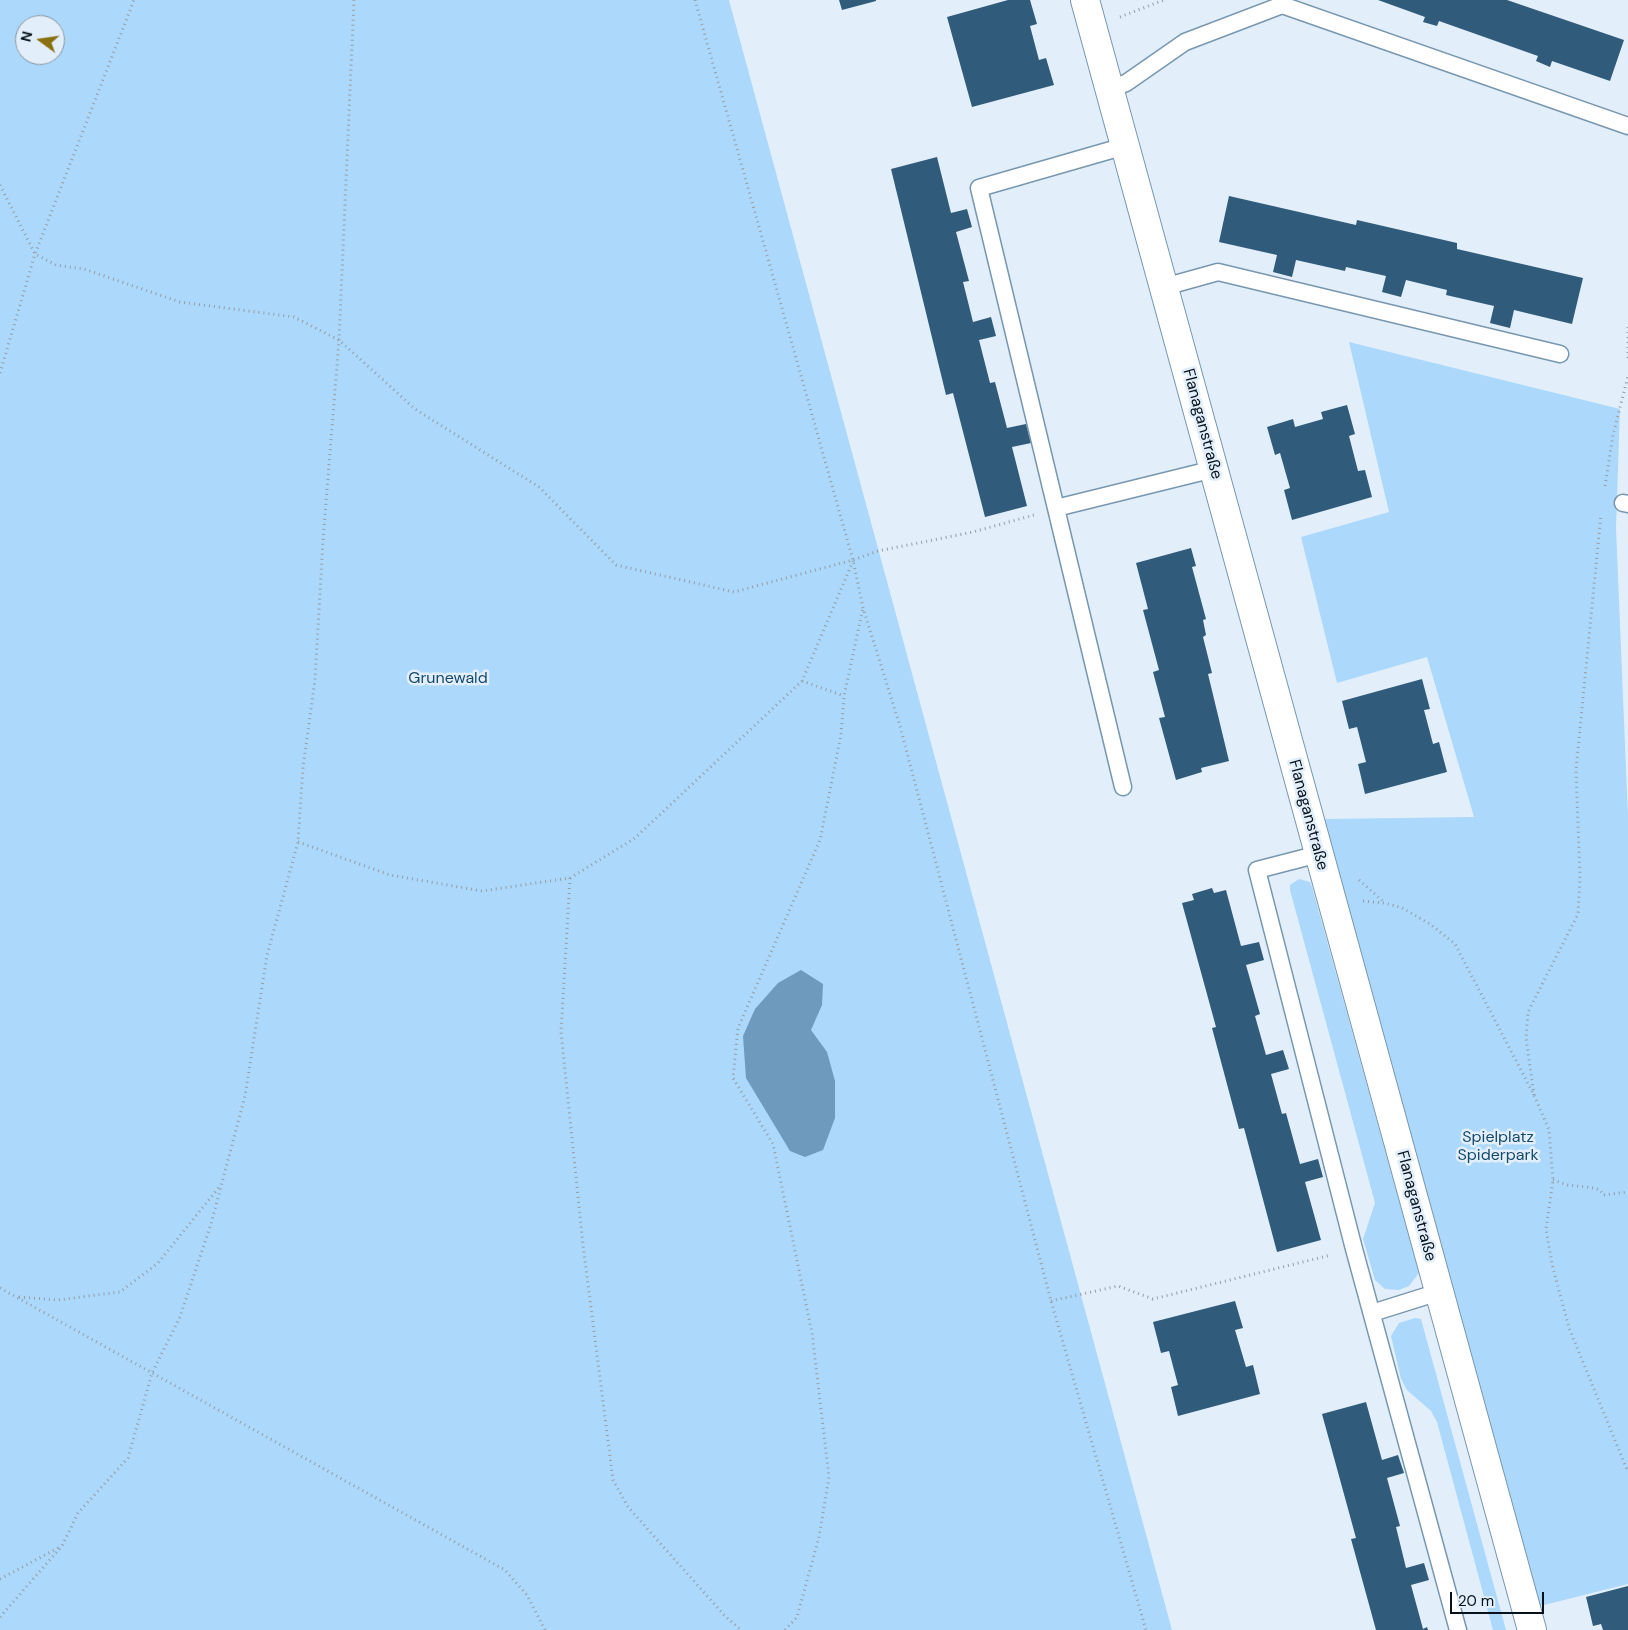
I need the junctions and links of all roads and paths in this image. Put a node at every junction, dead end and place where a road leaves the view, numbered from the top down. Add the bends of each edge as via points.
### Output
1 (134, 0) edge
2 (354, 0) edge
3 (695, 0) edge
4 (1085, 0) edge
5 (1164, 0) edge
6 (1118, 18) dead end
7 (1110, 89) junction
8 (1628, 126) edge
9 (1125, 146) junction
10 (0, 185) edge
11 (36, 254) junction
12 (1164, 287) junction
13 (1628, 328) edge
14 (1628, 336) edge
15 (339, 340) junction
16 (1560, 354) dead end
17 (1628, 361) edge
18 (0, 373) edge
19 (1628, 376) edge
20 (1214, 470) junction
21 (1605, 490) dead end
22 (1056, 508) junction
23 (1602, 508) dead end
24 (853, 560) junction
25 (864, 608) junction
26 (802, 681) junction
27 (844, 696) junction
28 (1124, 786) dead end
29 (298, 842) junction
30 (1319, 854) junction
31 (570, 878) junction
32 (1334, 908) junction
33 (1534, 1095) junction
34 (1553, 1180) junction
35 (222, 1184) junction
36 (1628, 1192) edge
37 (1354, 1250) junction
38 (0, 1288) edge
39 (1440, 1292) junction
40 (15, 1297) junction
41 (1051, 1301) junction
42 (1372, 1313) junction
43 (152, 1373) junction
44 (1628, 1472) edge
45 (62, 1546) junction
46 (0, 1579) edge
47 (0, 1617) edge
48 (544, 1630) edge
49 (741, 1630) edge
50 (785, 1630) edge
51 (1146, 1630) edge
52 (1458, 1630) edge
53 (1532, 1630) edge

1 - 11 path
2 - 15 path
3 - 24 path
4 - 7 street, Flanaganstraße
5 - 6 path
7 - 8 lane via 1126,83 1185,42 1282,5
7 - 9 street, Flanaganstraße
9 - 12 street, Flanaganstraße
9 - 22 lane via 979,188
10 - 11 path
11 - 15 path via 56,265 84,270 180,302 294,317
11 - 18 path
12 - 16 lane via 1218,272
12 - 20 street, Flanaganstraße
13 - 14 path
14 - 17 path
15 - 24 path via 415,409 539,487 616,565 734,592
15 - 29 path via 316,680 303,767
19 - 21 path
20 - 22 lane
20 - 30 street, Flanaganstraße
22 - 24 path via 973,532 878,551
22 - 28 lane
23 - 33 path via 1576,770 1578,914 1528,1012 1526,1038
24 - 25 path
24 - 26 path
25 - 27 path
25 - 41 path via 900,726
26 - 27 path
26 - 31 path via 635,838
27 - 50 path via 841,735 820,840 738,1028 733,1078 773,1144 812,1333 830,1477 820,1537 797,1616
29 - 31 path via 390,875 482,891
29 - 35 path via 267,955 245,1096
30 - 32 street, Flanaganstraße
30 - 37 lane via 1257,870
31 - 49 path via 561,1032 583,1245 614,1480 628,1507
32 - 33 path via 1363,901 1385,903 1430,924 1455,944
32 - 39 street, Flanaganstraße
33 - 34 path via 1550,1130
34 - 36 path via 1594,1188 1603,1195
34 - 44 path via 1546,1229 1552,1264 1569,1328
35 - 40 path via 158,1263 120,1292 58,1300
35 - 43 path via 180,1317
37 - 41 path via 1152,1299 1118,1286
37 - 42 lane
38 - 40 path
39 - 42 lane
39 - 53 street, Flanaganstraße
40 - 43 path
41 - 51 path
42 - 52 lane
43 - 45 path via 128,1458 78,1513
43 - 48 path via 505,1570 527,1595
45 - 46 path
45 - 47 path

